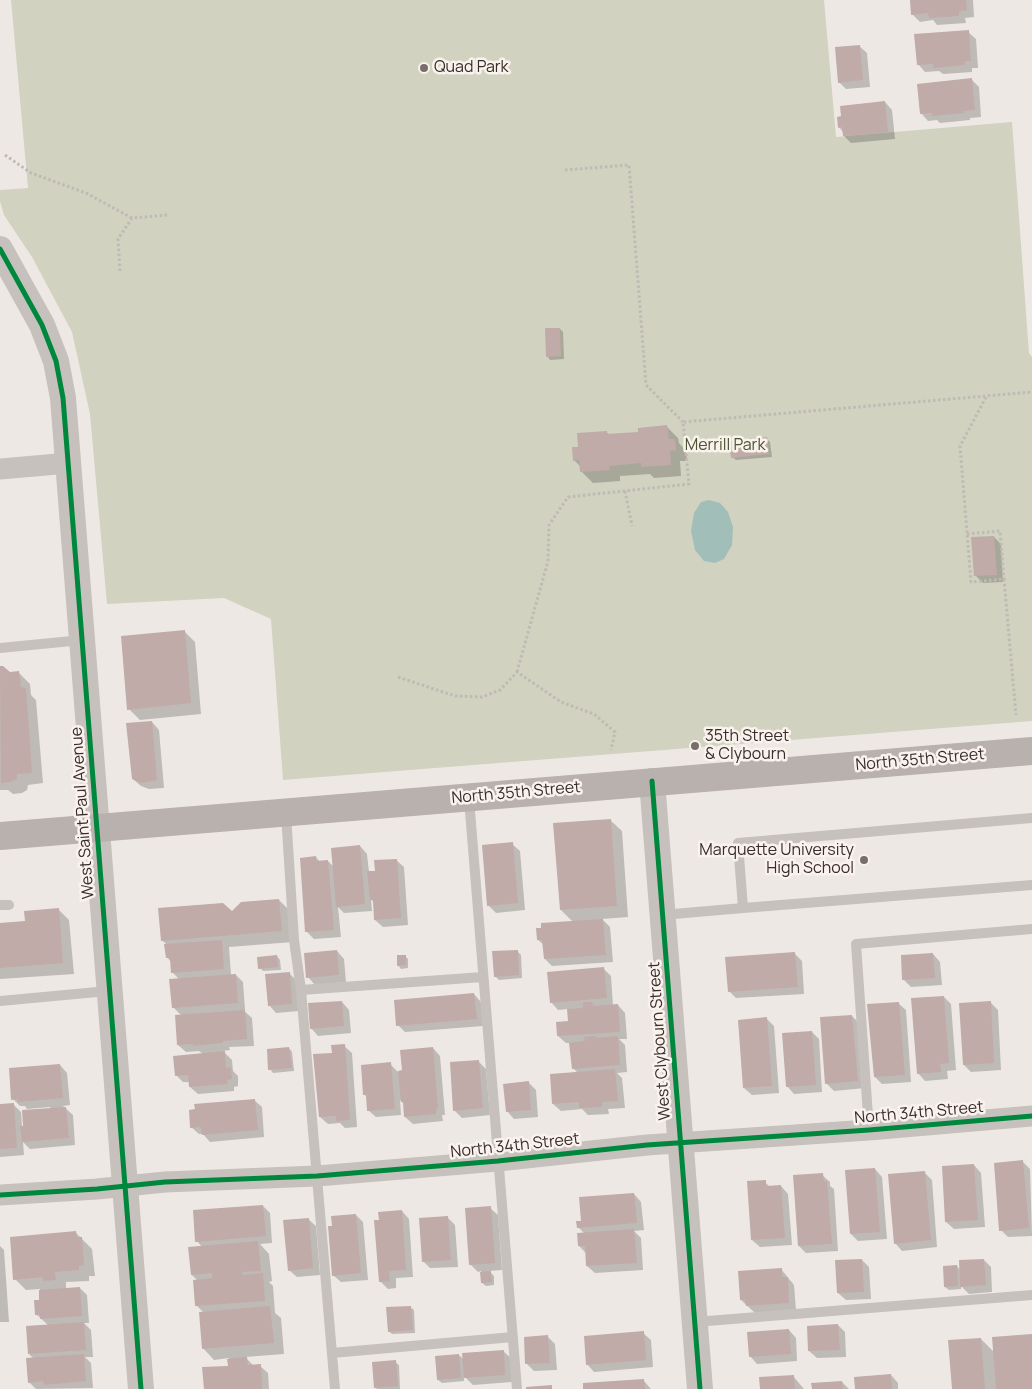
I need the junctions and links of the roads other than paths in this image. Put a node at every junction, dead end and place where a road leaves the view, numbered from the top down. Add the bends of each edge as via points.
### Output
1 (6, 265) edge
2 (69, 463) junction
3 (0, 469) edge
4 (83, 640) junction
5 (0, 648) edge
6 (1032, 751) edge
7 (652, 781) junction
8 (469, 797) junction
9 (286, 813) junction
10 (1032, 818) edge
11 (96, 828) junction
12 (0, 836) edge
13 (1032, 885) edge
14 (743, 908) junction
15 (662, 915) junction
16 (1032, 929) edge
17 (484, 977) junction
18 (109, 990) junction
19 (301, 990) junction
20 (0, 1001) edge
21 (1032, 1116) edge
22 (869, 1130) junction
23 (680, 1143) junction
24 (498, 1161) junction
25 (317, 1176) junction
26 (125, 1186) junction
27 (0, 1195) edge
28 (1032, 1295) edge
29 (694, 1322) junction
30 (512, 1337) junction
31 (332, 1352) junction
32 (141, 1389) edge
33 (335, 1389) edge
34 (517, 1389) edge
35 (700, 1389) edge

1 - 2 street, West Saint Paul Avenue via 42,325 56,361
2 - 3 street
2 - 4 street, West Saint Paul Avenue
4 - 5 lane
4 - 11 street, West Saint Paul Avenue
6 - 7 main road, North 35th Street
7 - 8 main road, North 35th Street
7 - 15 street, West Clybourn Street
8 - 9 main road, North 35th Street
8 - 17 lane
9 - 11 main road, North 35th Street
9 - 19 lane via 294,940
10 - 14 lane via 738,843
11 - 12 main road, North 35th Street
11 - 18 street, West Saint Paul Avenue
13 - 14 lane
14 - 15 lane
15 - 23 street, West Clybourn Street
16 - 22 lane via 856,944
17 - 19 lane
17 - 24 lane
18 - 20 lane
18 - 26 street, West Saint Paul Avenue
19 - 25 lane
21 - 22 street, North 34th Street
22 - 23 street, North 34th Street
23 - 24 street, North 34th Street
23 - 29 street, West Clybourn Street
24 - 25 street, North 34th Street
24 - 30 lane
25 - 26 street, North 34th Street
25 - 31 lane
26 - 27 street, North 34th Street
26 - 32 street, West Saint Paul Avenue
28 - 29 lane
29 - 35 street, West Clybourn Street
30 - 31 lane
30 - 34 lane
31 - 33 lane

